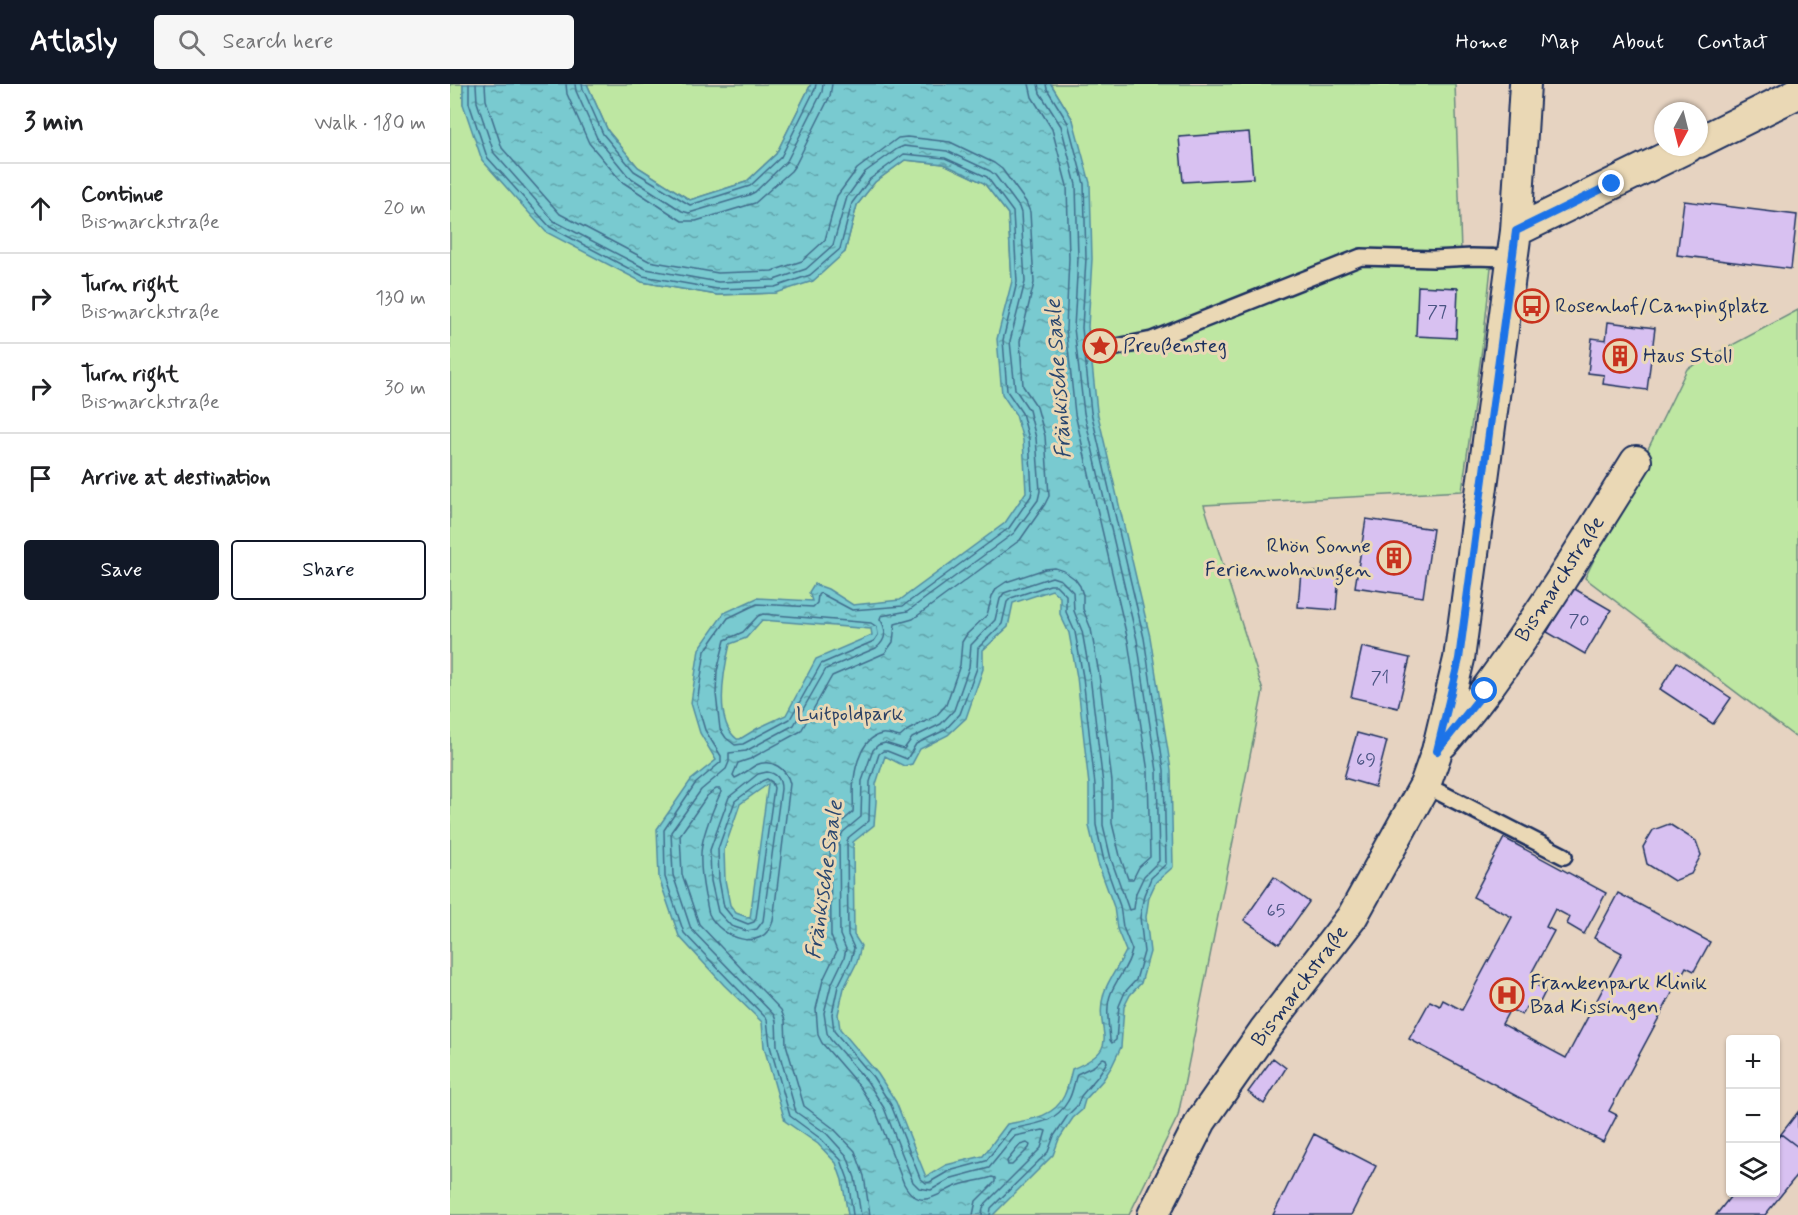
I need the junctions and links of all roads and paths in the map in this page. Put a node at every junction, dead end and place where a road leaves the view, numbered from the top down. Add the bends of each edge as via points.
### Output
1 (1525, 84) edge
2 (1798, 93) edge
3 (1708, 138) edge
4 (1672, 156) edge
5 (1513, 245) junction
6 (1097, 351) dead end
7 (1636, 461) dead end
8 (1437, 751) junction
9 (1425, 785) junction
10 (1564, 856) dead end
11 (1153, 1215) edge

1 - 5 street, Bismarckstraße
2 - 3 street
4 - 5 street
5 - 6 lane via 1472,257 1361,257 1152,340
5 - 8 street, Bismarckstraße via 1459,659
7 - 8 street, Bismarckstraße via 1505,663
8 - 9 street, Bismarckstraße
9 - 10 lane
9 - 11 street, Bismarckstraße via 1352,917 1201,1121

